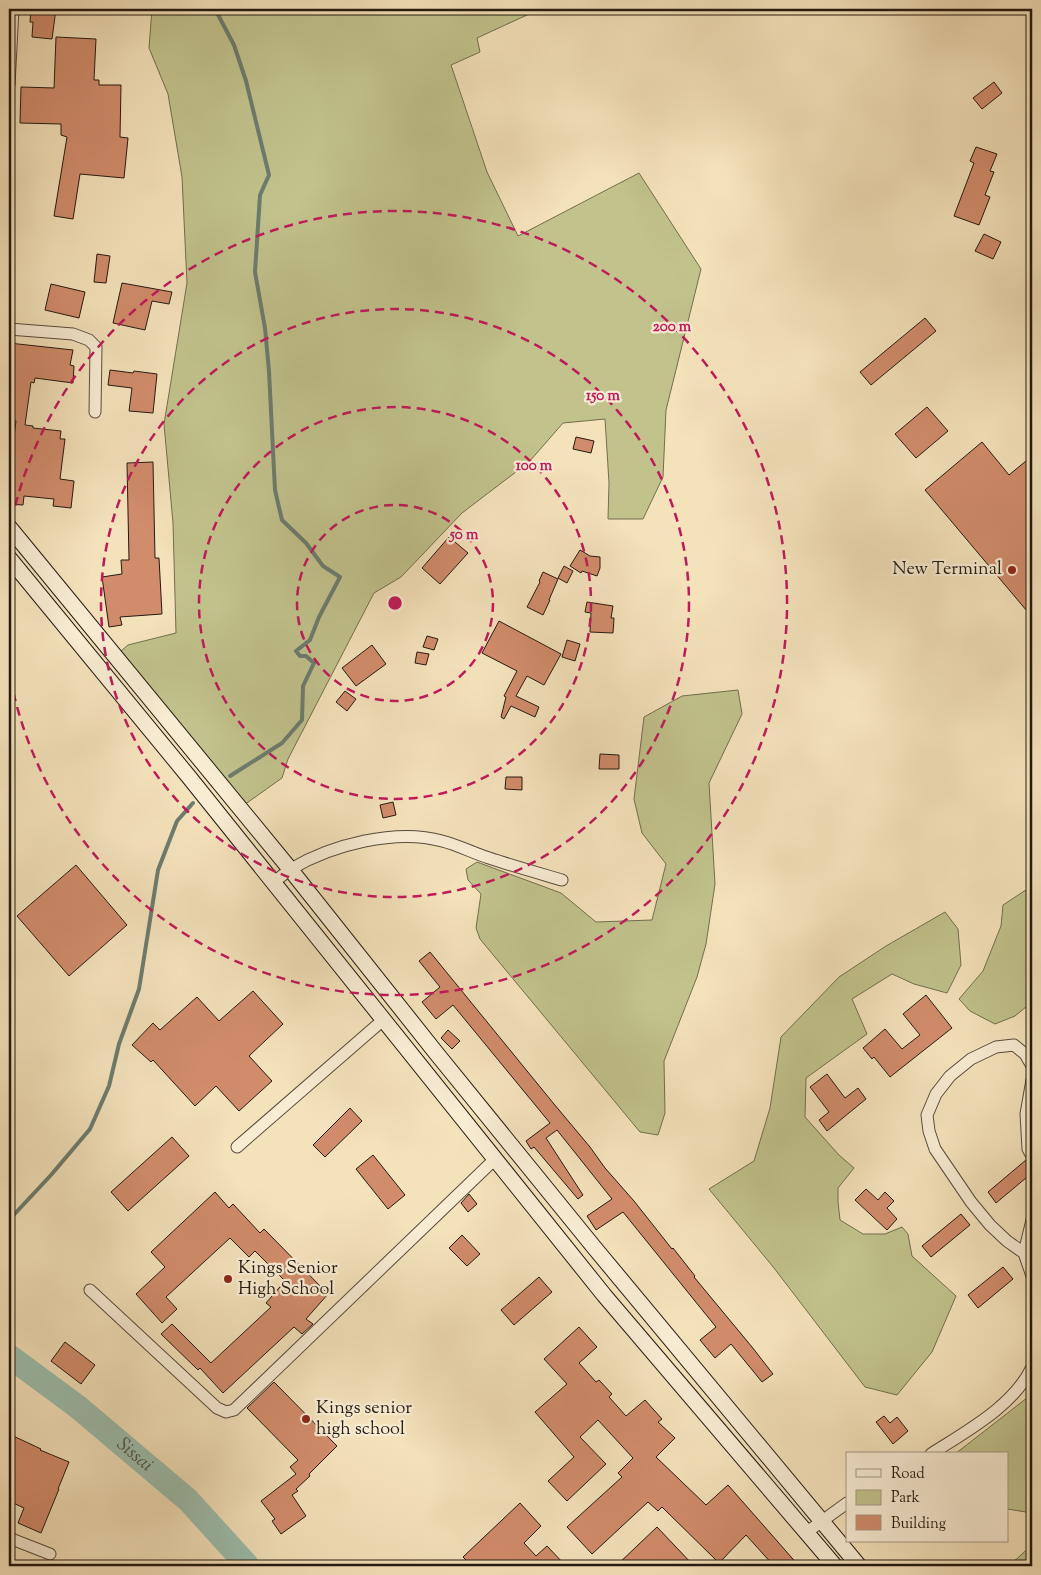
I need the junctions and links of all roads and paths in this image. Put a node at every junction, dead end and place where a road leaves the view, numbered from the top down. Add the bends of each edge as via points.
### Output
1 (14, 9) edge
2 (9, 85) edge
3 (9, 329) edge
4 (95, 412) dead end
5 (9, 528) edge
6 (9, 558) edge
7 (290, 869) junction
8 (562, 880) dead end
9 (273, 883) junction
10 (383, 1020) junction
11 (1032, 1066) edge
12 (1032, 1080) edge
13 (237, 1148) dead end
14 (1032, 1156) edge
15 (495, 1159) junction
16 (1032, 1220) edge
17 (1024, 1253) junction
18 (1032, 1276) edge
19 (90, 1290) dead end
20 (1032, 1367) edge
21 (933, 1452) edge
22 (846, 1504) edge
23 (822, 1521) junction
24 (807, 1532) junction
25 (9, 1538) edge
26 (50, 1554) dead end
27 (835, 1566) edge
28 (859, 1566) edge

1 - 2 street
3 - 4 street via 74,334 96,347
5 - 7 street
6 - 9 street
7 - 8 street via 357,843 419,837 441,840
7 - 9 street
7 - 23 street via 587,1238
9 - 10 street
10 - 13 street
10 - 15 street
11 - 17 street via 1025,1054 1014,1046 996,1047 950,1076 926,1115 935,1149 971,1202 990,1225
12 - 14 street via 1026,1114 1028,1149
15 - 19 street via 234,1410 226,1412 217,1408
15 - 24 street via 604,1295
16 - 17 street
17 - 18 street
20 - 21 street via 1020,1386 996,1411
22 - 23 street
23 - 24 street
23 - 28 street
24 - 27 street
25 - 26 street

